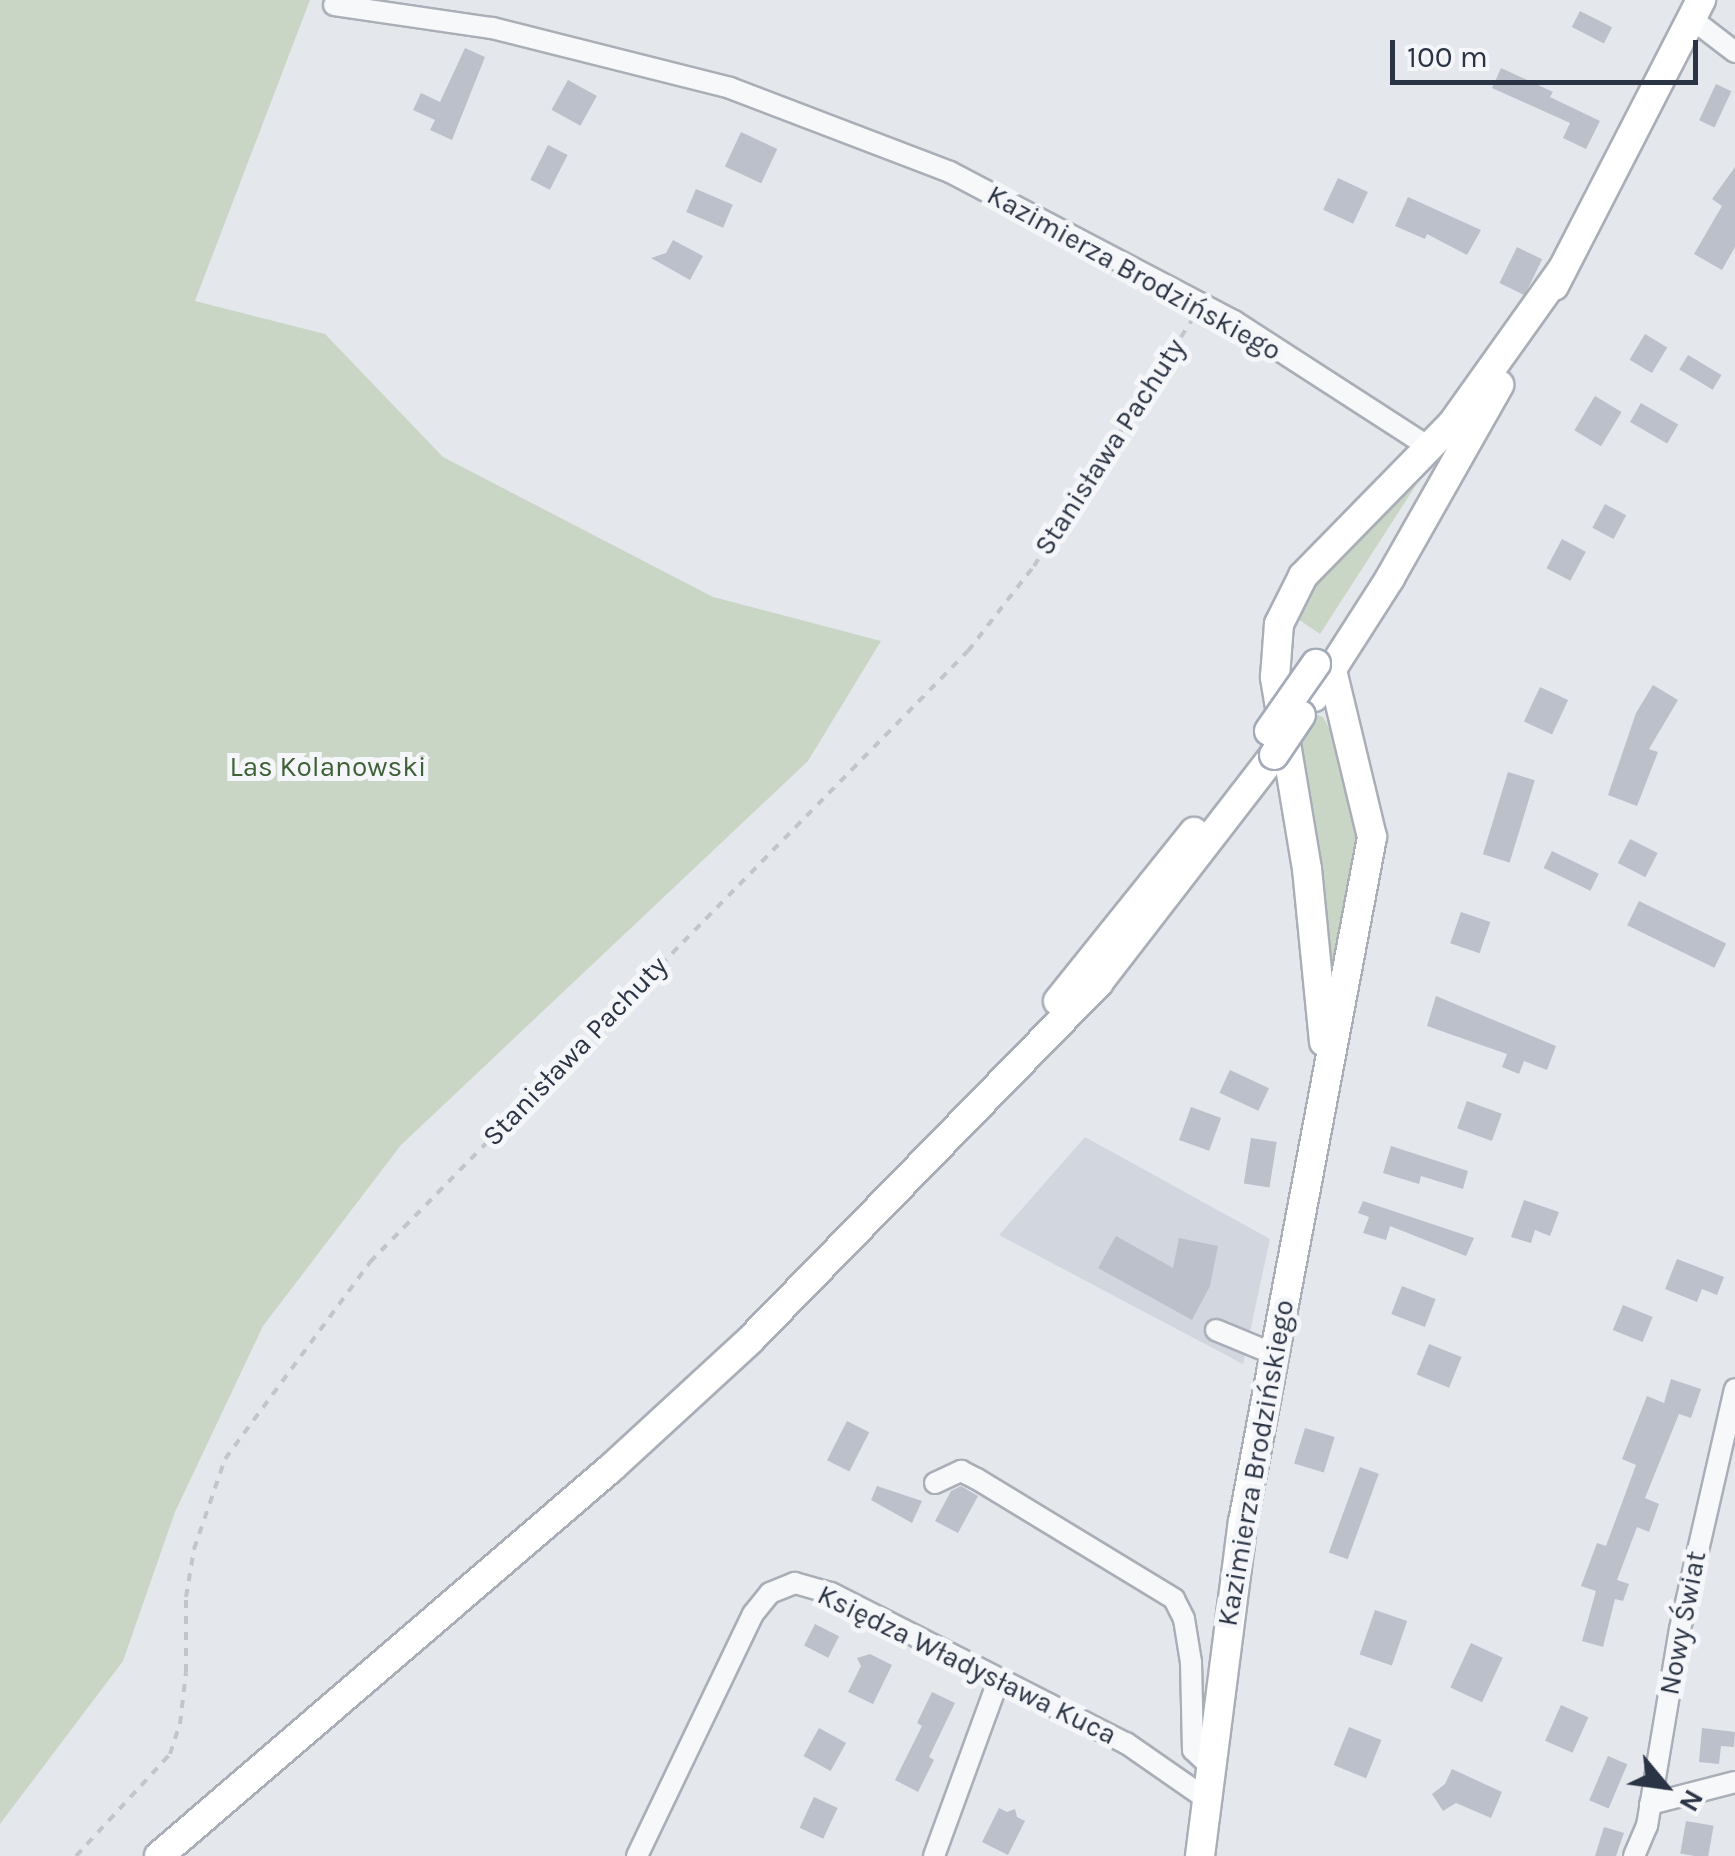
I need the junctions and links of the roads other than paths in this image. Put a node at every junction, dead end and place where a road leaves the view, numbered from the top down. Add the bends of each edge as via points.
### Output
1 (334, 4) dead end
2 (1696, 10) edge
3 (1735, 52) edge
4 (1562, 270) junction
5 (1429, 447) junction
6 (1324, 667) junction
7 (1271, 743) junction
8 (1327, 1072) junction
9 (1216, 1330) dead end
10 (1274, 1354) junction
11 (1735, 1390) edge
12 (935, 1483) dead end
13 (998, 1681) junction
14 (1210, 1766) junction
15 (1735, 1782) edge
16 (1205, 1798) junction
17 (1650, 1804) junction
18 (159, 1856) edge
19 (637, 1856) edge
20 (934, 1856) edge
21 (1200, 1856) edge
22 (1634, 1856) edge

1 - 5 street, Kazimierza Brodzińskiego via 492,28 730,88 950,172 1202,303
2 - 3 street
2 - 4 main road
4 - 5 main road
4 - 6 main road
5 - 8 main road, Kazimierza Brodzińskiego via 1316,558 1280,624 1275,676 1313,918
6 - 7 main road, bridge
6 - 7 main road, bridge via 1314,697
6 - 8 main road, Kazimierza Brodzińskiego via 1372,837
7 - 18 main road via 956,1126 750,1340 625,1456
8 - 10 main road, Kazimierza Brodzińskiego
9 - 10 street
10 - 14 main road, Kazimierza Brodzińskiego
11 - 17 street, Nowy Świat via 1680,1629
12 - 14 street via 961,1472 977,1478 1174,1599 1191,1662 1192,1750
13 - 16 street, Księdza Władysława Kuca via 1126,1743
13 - 19 street, Księdza Władysława Kuca via 831,1594 794,1583 770,1593 753,1614
13 - 20 street
14 - 16 main road, Kazimierza Brodzińskiego
15 - 17 street
16 - 21 main road, Kazimierza Brodzińskiego
17 - 22 street, Nowy Świat

